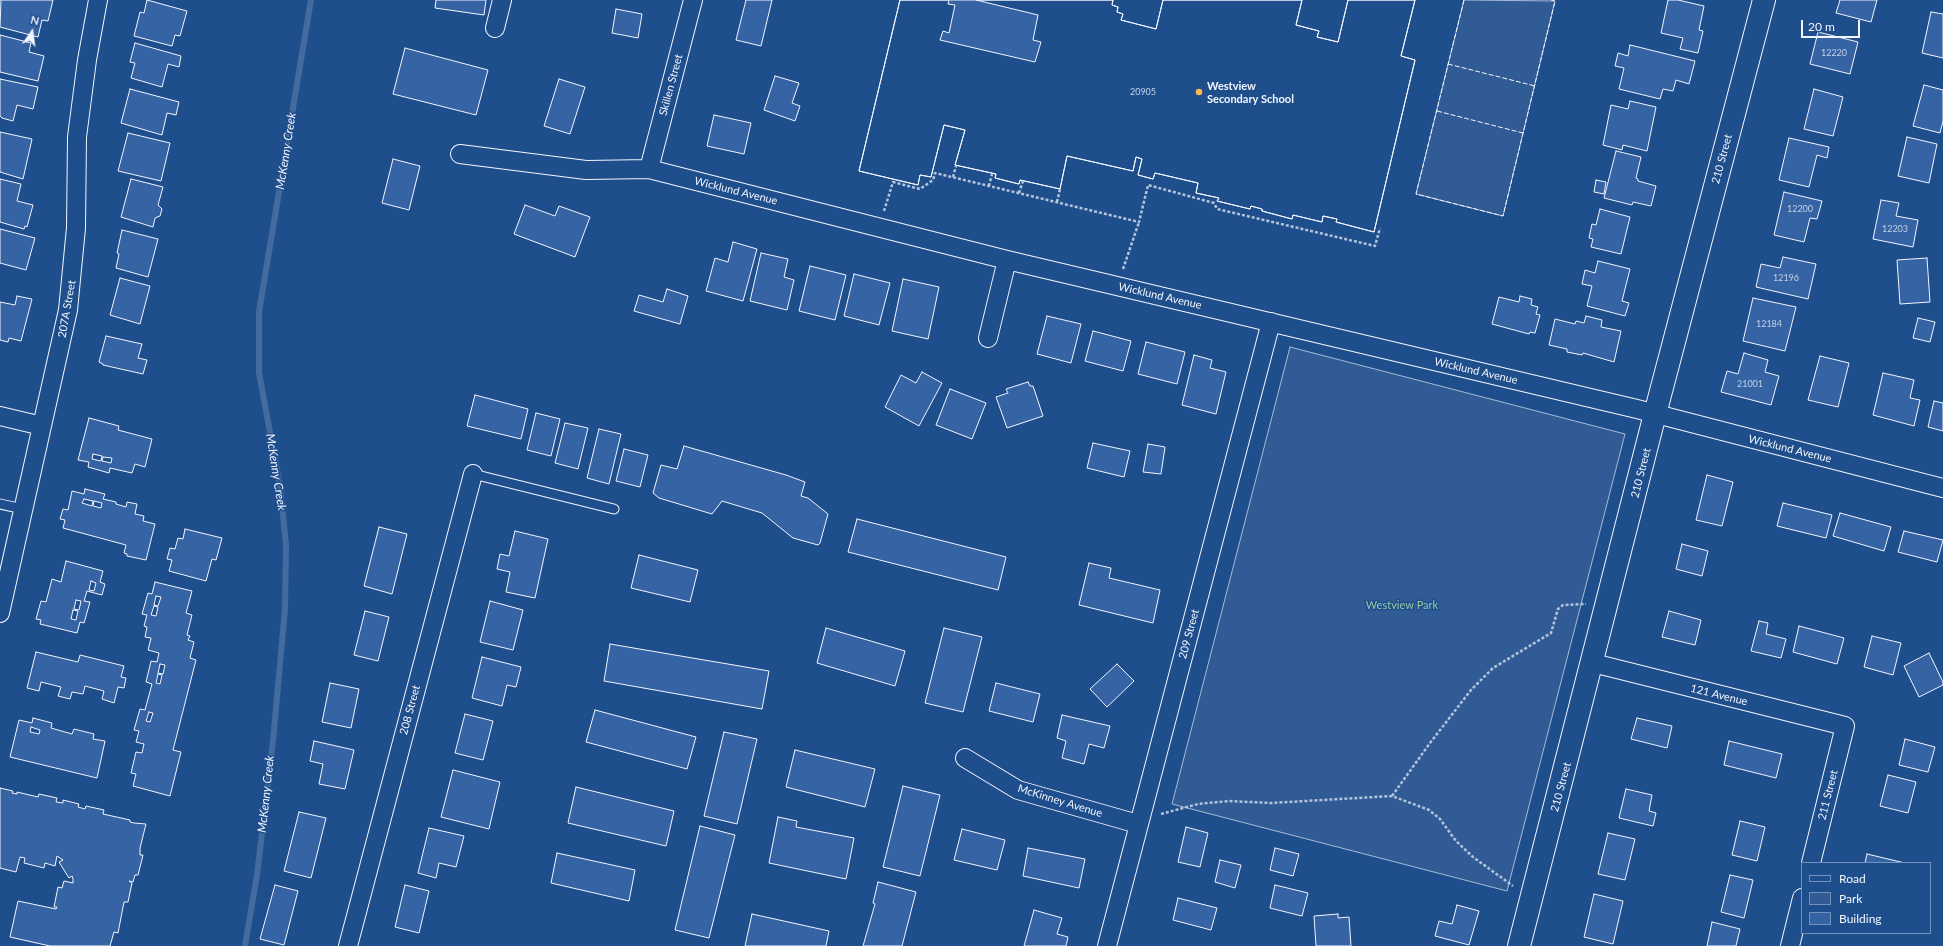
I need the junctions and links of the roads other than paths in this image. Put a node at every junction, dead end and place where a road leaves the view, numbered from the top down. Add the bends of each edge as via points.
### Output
1 (98, 0) edge
2 (502, 0) edge
3 (693, 0) edge
4 (1764, 0) edge
5 (495, 28) dead end
6 (460, 154) dead end
7 (648, 169) junction
8 (1007, 260) junction
9 (1271, 322) junction
10 (988, 338) dead end
11 (1655, 414) junction
12 (0, 416) edge
13 (42, 426) junction
14 (473, 474) joint
15 (1943, 488) edge
16 (0, 504) edge
17 (614, 508) dead end
18 (23, 509) junction
19 (0, 613) edge
20 (1593, 663) junction
21 (1845, 726) joint
22 (965, 758) dead end
23 (1140, 818) junction
24 (1811, 862) edge
25 (1801, 902) edge
26 (348, 946) edge
27 (1107, 946) edge
28 (1519, 946) edge
29 (1790, 946) edge

1 - 13 street, 207A Street via 77,137 76,228 68,310
2 - 5 street
3 - 7 street, Skillen Street
4 - 11 street, 210 Street
6 - 7 street, Wicklund Avenue via 586,170
7 - 8 street, Wicklund Avenue
8 - 9 street, Wicklund Avenue
8 - 10 street
9 - 11 street, Wicklund Avenue
9 - 23 street, 209 Street
11 - 15 street, Wicklund Avenue
11 - 20 street, 210 Street
12 - 13 street
13 - 18 street, 207A Street
14 - 17 lane
14 - 26 street, 208 Street
16 - 18 lane
18 - 19 street, 207A Street
20 - 21 street, 121 Avenue
20 - 28 street, 210 Street
21 - 24 street, 211 Street
22 - 23 street, McKinney Avenue via 1018,790
23 - 27 street, 209 Street
25 - 29 street

